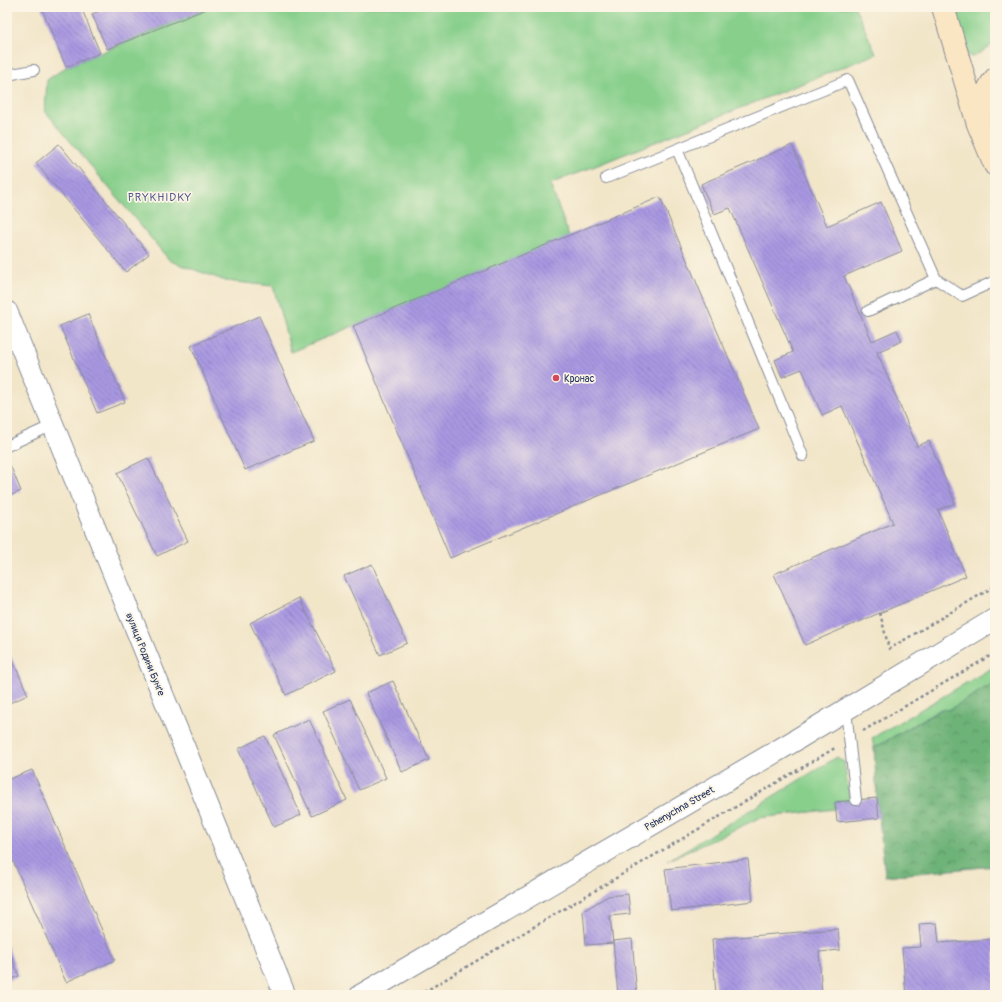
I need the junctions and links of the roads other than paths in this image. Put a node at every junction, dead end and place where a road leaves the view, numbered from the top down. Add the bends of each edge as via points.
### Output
1 (943, 7) edge
2 (34, 70) dead end
3 (7, 74) edge
4 (995, 79) edge
5 (978, 124) junction
6 (677, 150) junction
7 (995, 165) edge
8 (606, 178) dead end
9 (936, 280) junction
10 (995, 281) edge
11 (868, 311) dead end
12 (7, 312) edge
13 (53, 424) junction
14 (7, 446) edge
15 (803, 456) dead end
16 (995, 619) edge
17 (846, 710) junction
18 (856, 800) dead end
19 (285, 995) edge
20 (361, 995) edge

1 - 5 main road
2 - 3 lane
4 - 5 main road via 985,97
5 - 7 main road
6 - 8 lane
6 - 9 lane via 848,80
6 - 15 lane
9 - 10 lane via 962,296
9 - 11 lane
12 - 13 street, вулиця Родини Бунґе
13 - 14 lane
13 - 19 street, вулиця Родини Бунґе
16 - 17 street, Pshenychna Street
17 - 18 lane
17 - 20 street, Pshenychna Street

